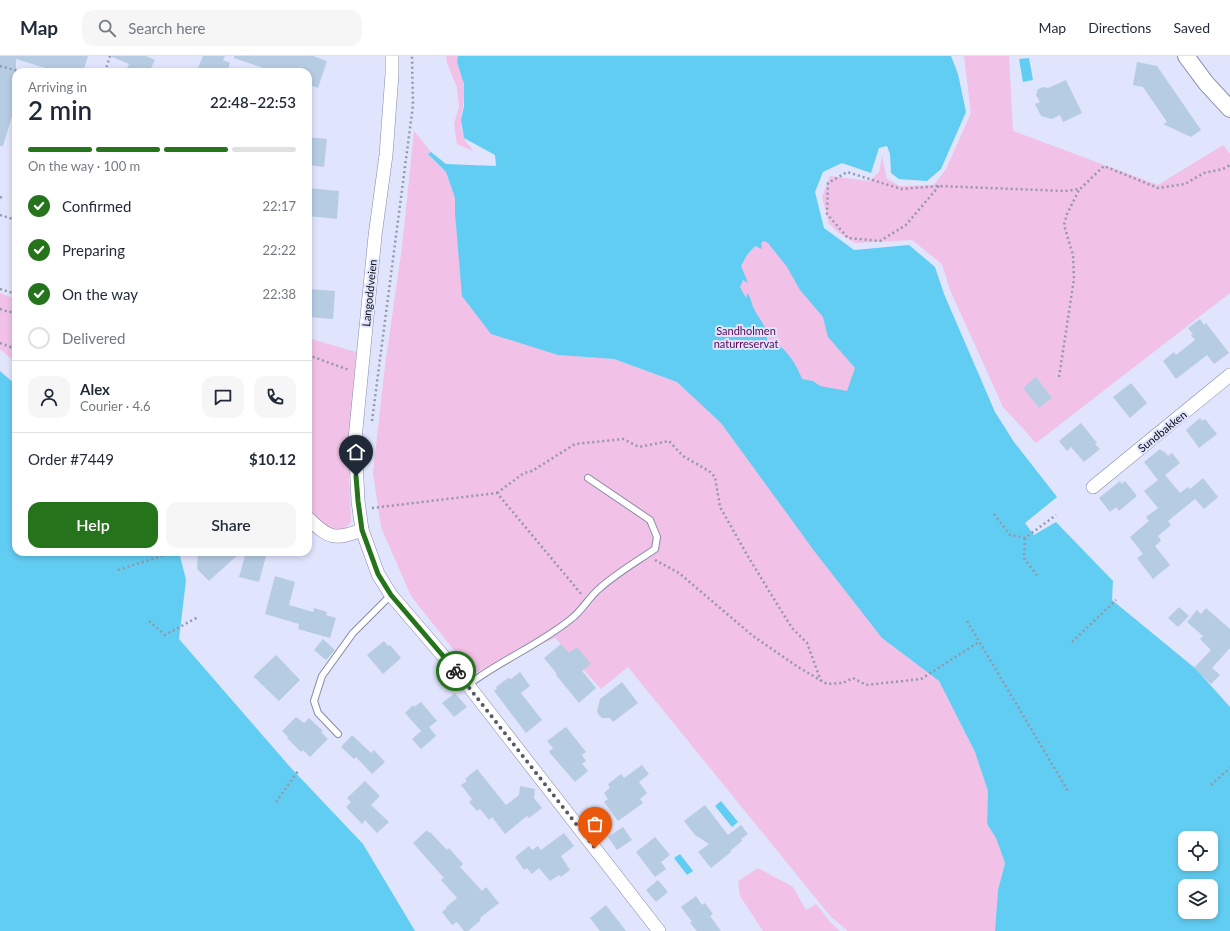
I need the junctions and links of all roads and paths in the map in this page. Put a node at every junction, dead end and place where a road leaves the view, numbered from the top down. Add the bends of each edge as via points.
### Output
1 (110, 56) edge
2 (392, 56) edge
3 (412, 56) edge
4 (1186, 56) edge
5 (0, 66) edge
6 (106, 68) edge
7 (12, 69) edge
8 (1230, 108) edge
9 (1230, 166) edge
10 (939, 186) junction
11 (1080, 189) junction
12 (0, 215) edge
13 (12, 219) edge
14 (0, 289) edge
15 (12, 293) edge
16 (0, 309) edge
17 (12, 311) edge
18 (0, 343) edge
19 (12, 348) edge
20 (312, 356) edge
21 (362, 366) junction
22 (1230, 374) edge
23 (1059, 377) dead end
24 (372, 424) dead end
25 (588, 478) dead end
26 (1093, 487) dead end
27 (497, 493) junction
28 (994, 514) dead end
29 (372, 515) dead end
30 (1056, 515) dead end
31 (312, 522) edge
32 (362, 530) junction
33 (1025, 538) junction
34 (647, 555) junction
35 (162, 556) edge
36 (118, 570) dead end
37 (1039, 578) dead end
38 (391, 595) junction
39 (1116, 600) dead end
40 (587, 602) junction
41 (198, 616) dead end
42 (149, 621) dead end
43 (966, 621) dead end
44 (979, 642) junction
45 (1072, 642) dead end
46 (821, 681) junction
47 (468, 685) junction
48 (338, 734) dead end
49 (1230, 768) edge
50 (298, 771) dead end
51 (1211, 785) dead end
52 (1068, 791) dead end
53 (276, 802) dead end
54 (659, 931) edge

1 - 6 path
2 - 21 street, Langoddveien via 386,155
3 - 24 path via 413,105
4 - 8 street via 1206,83
5 - 7 path
9 - 11 path via 1204,173 1185,184 1158,188 1104,166
10 - 10 path via 901,189 847,172 828,183 827,214 848,238 880,241 906,225
10 - 11 path via 1066,191
11 - 23 path via 1064,225 1073,255 1074,280
12 - 13 path
14 - 15 path
16 - 17 path
18 - 19 path
20 - 21 path via 348,370
21 - 32 street, Langoddveien via 355,451
22 - 26 street, Sundbakken
25 - 34 lane via 650,520 657,537 655,549
27 - 29 path via 370,508
27 - 40 path
27 - 46 path via 524,473 532,471 575,444 623,439 639,447 669,441 683,456 715,477 720,507 792,628 807,643
28 - 33 path via 1010,535
30 - 33 path
31 - 32 street via 328,535 337,537
32 - 38 street, Langoddveien via 378,574
33 - 37 path via 1024,558
34 - 40 lane via 627,566 599,588
34 - 46 path via 679,573 754,636
35 - 36 path
38 - 47 street, Langoddveien
38 - 48 lane via 353,633 322,676 314,701 318,713
39 - 45 path
40 - 47 lane via 572,619
41 - 42 path via 165,636
43 - 44 path
44 - 46 path via 921,679 866,685 852,678 843,683 827,684
44 - 52 path
47 - 54 street, Langoddveien
49 - 51 path
50 - 53 path

